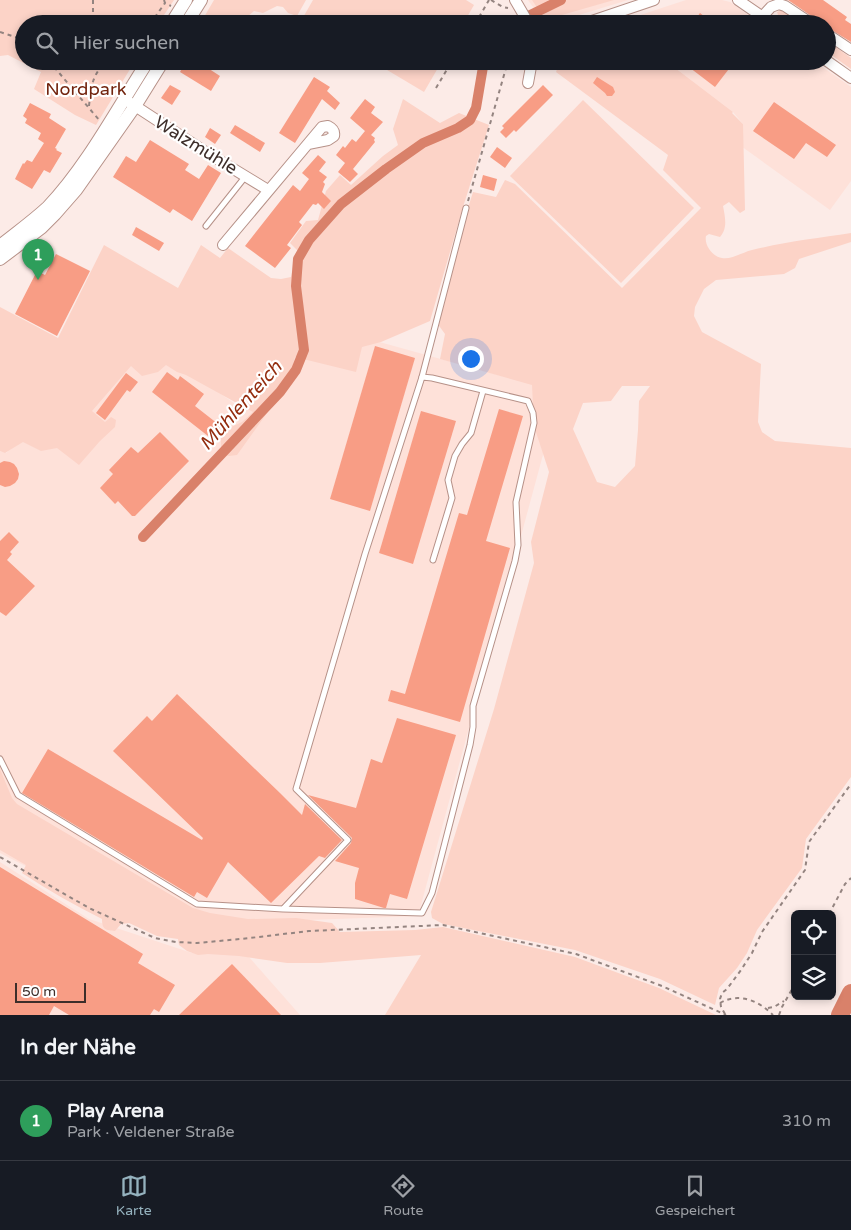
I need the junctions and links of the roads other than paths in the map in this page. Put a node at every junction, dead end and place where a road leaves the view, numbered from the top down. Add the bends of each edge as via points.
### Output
1 (186, 0) edge
2 (201, 0) edge
3 (654, 0) edge
4 (738, 0) edge
5 (177, 15) edge
6 (192, 15) edge
7 (610, 15) edge
8 (760, 15) edge
9 (763, 15) edge
10 (798, 15) edge
11 (836, 40) edge
12 (851, 50) edge
13 (836, 67) edge
14 (142, 70) edge
15 (157, 70) edge
16 (530, 70) edge
17 (851, 78) edge
18 (528, 83) dead end
19 (124, 99) junction
20 (135, 106) junction
21 (308, 144) dead end
22 (245, 176) junction
23 (268, 190) junction
24 (466, 208) road end
25 (206, 226) dead end
26 (223, 245) dead end
27 (0, 246) edge
28 (0, 259) edge
29 (422, 377) junction
30 (483, 391) junction
31 (433, 560) dead end
32 (0, 759) edge
33 (283, 909) junction

1 - 5 street
2 - 6 street
3 - 7 street
4 - 8 street
9 - 10 street via 779,4
11 - 12 street
13 - 17 street
14 - 19 street
15 - 20 street
16 - 18 street
19 - 20 street, Walzmühle
19 - 27 street via 67,185 35,219
20 - 22 street, Walzmühle
20 - 28 street via 56,214
21 - 23 street
22 - 23 street, Walzmühle
22 - 25 lane
23 - 26 street
24 - 29 lane
29 - 30 lane
29 - 33 lane via 365,554 296,789 348,840
30 - 31 lane via 471,432 458,450 450,472 448,480 452,498
30 - 33 lane via 528,401 534,422 516,502 518,545 473,706 470,745 432,893 422,913
32 - 33 lane via 18,795 197,904

